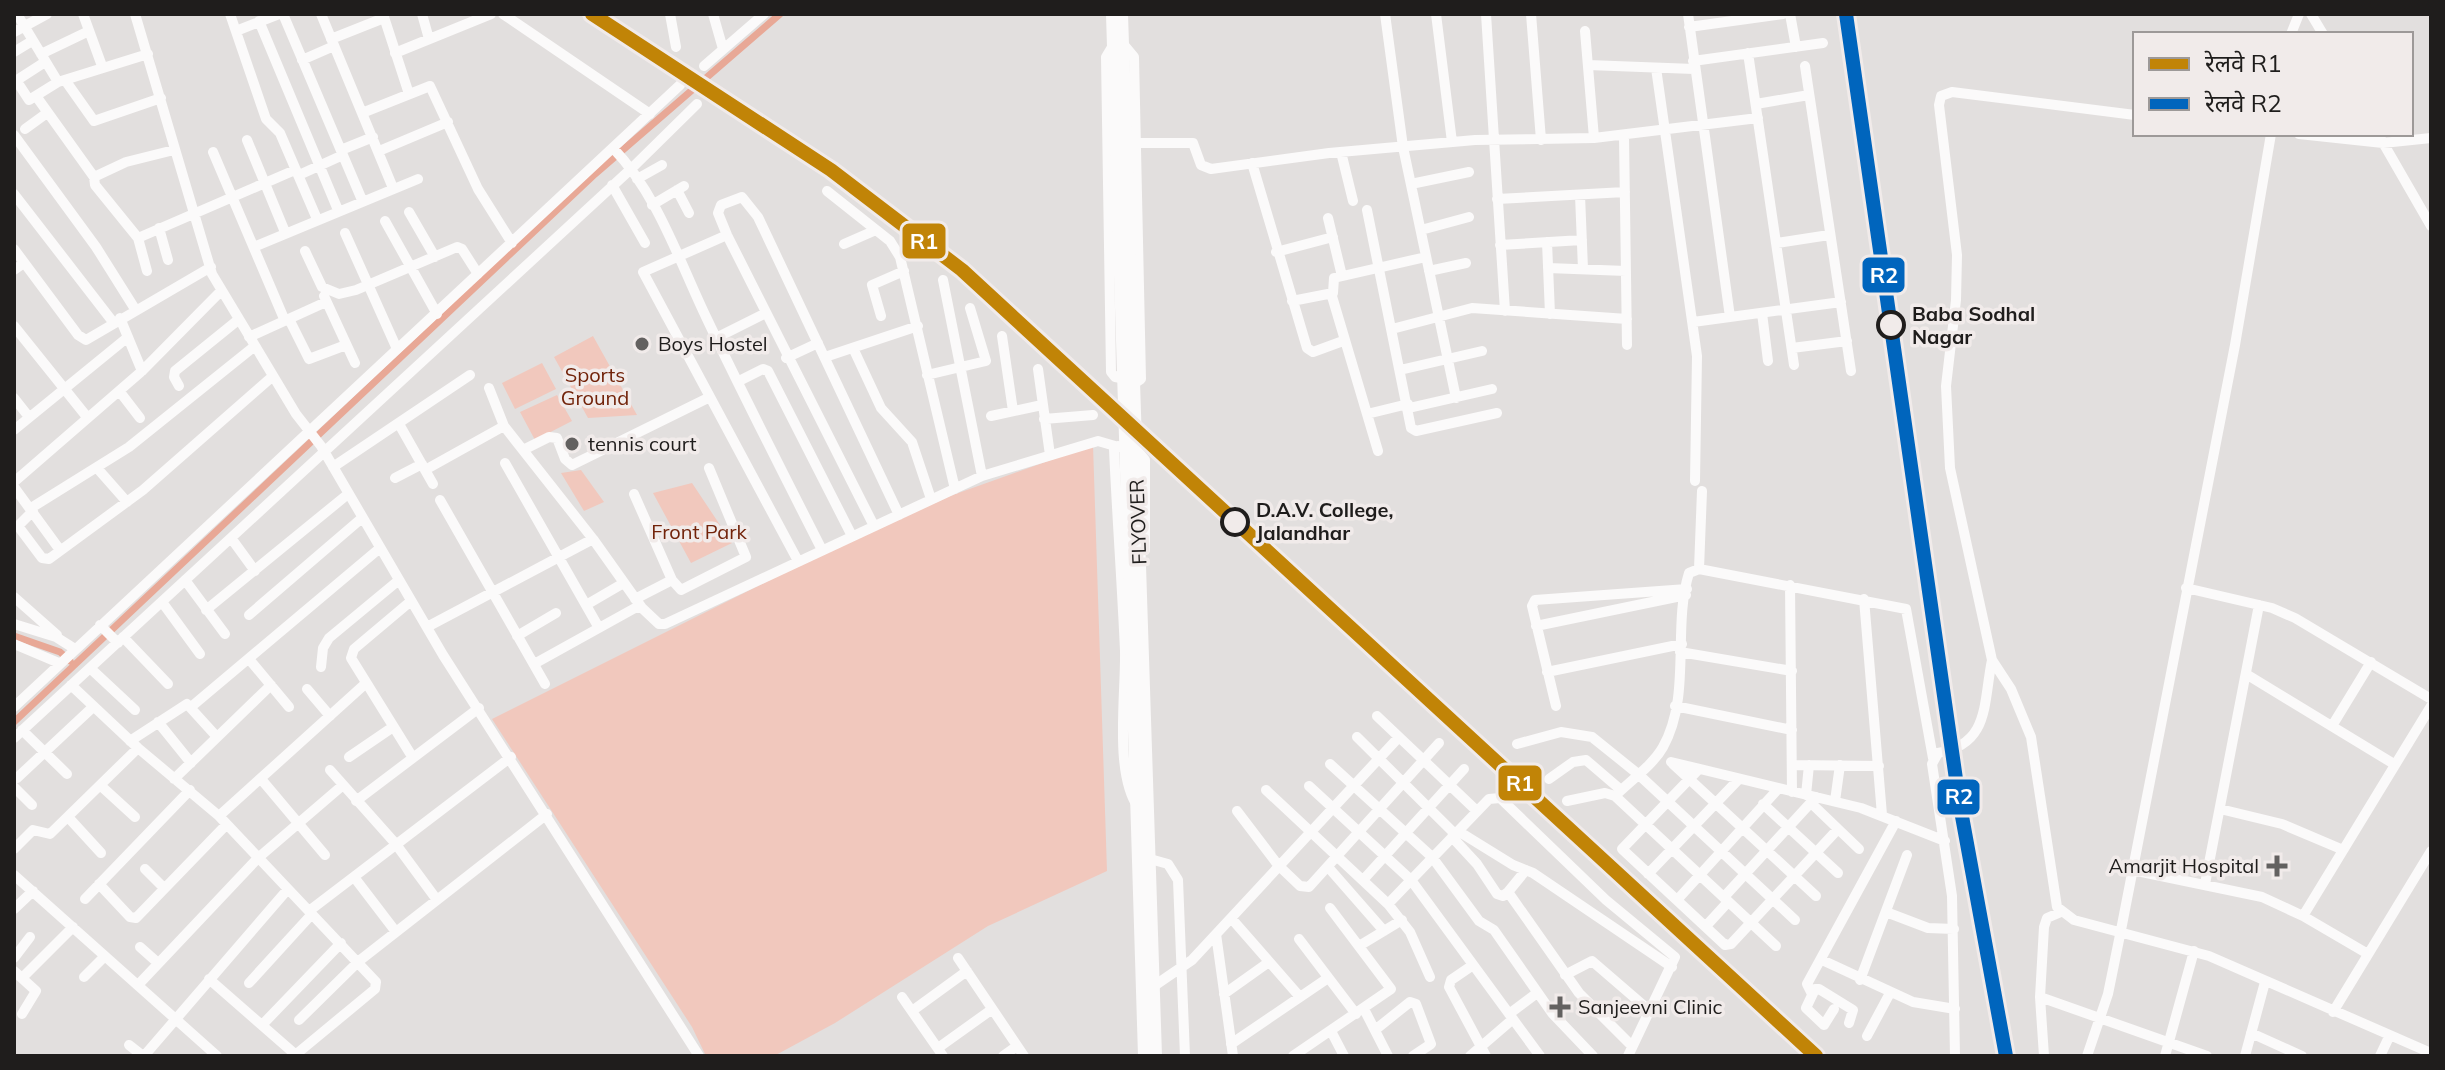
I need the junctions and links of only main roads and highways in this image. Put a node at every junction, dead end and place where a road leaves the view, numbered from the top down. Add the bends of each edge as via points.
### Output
1 (1112, 14) edge
2 (1122, 14) edge
3 (1118, 46) junction
4 (1144, 809) junction
5 (1144, 1056) edge
6 (1156, 1056) edge

1 - 3 main road
2 - 3 main road
3 - 4 main road, FLYOVER
4 - 5 main road
4 - 6 main road

